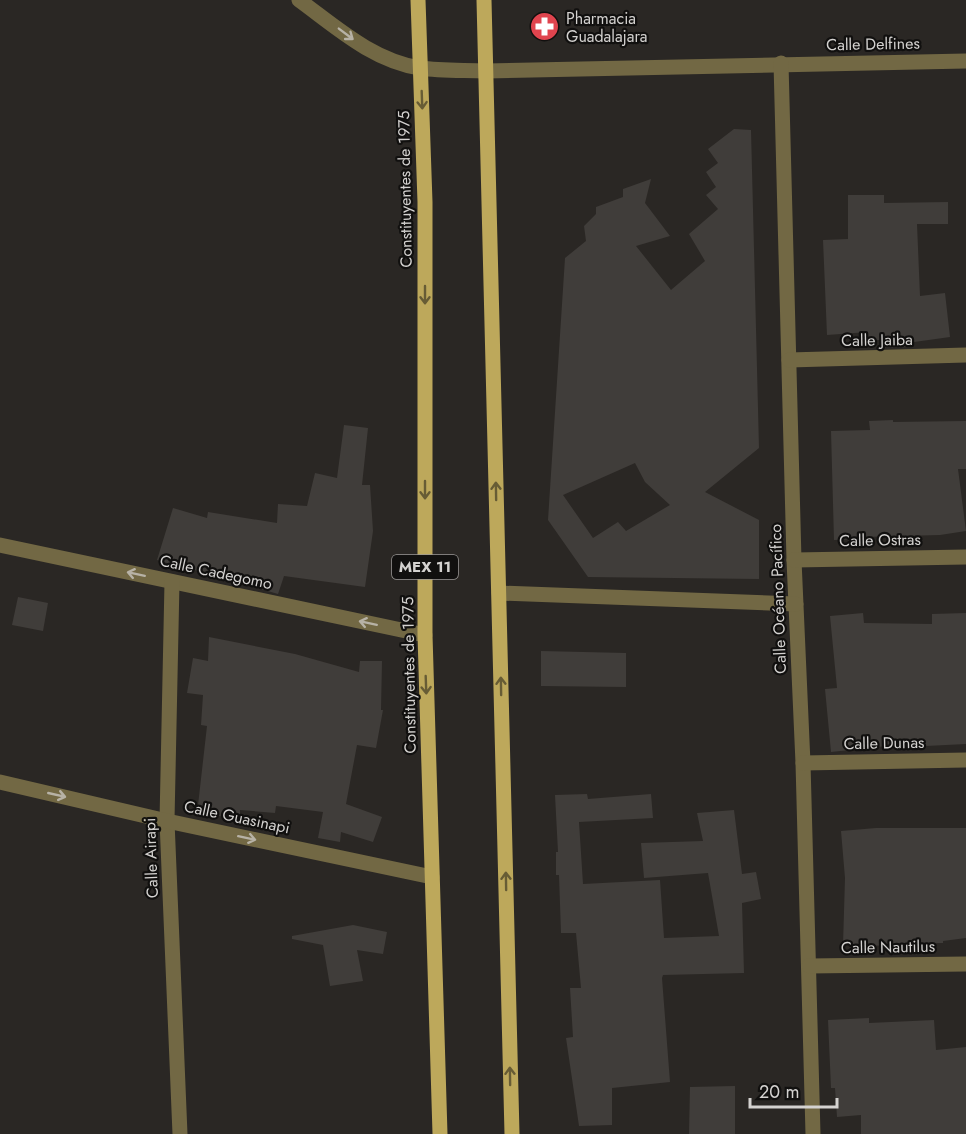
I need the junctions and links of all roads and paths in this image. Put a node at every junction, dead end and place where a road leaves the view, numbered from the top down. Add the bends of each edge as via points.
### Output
1 (299, 0) edge
2 (418, 0) edge
3 (484, 0) edge
4 (966, 61) edge
5 (781, 63) junction
6 (421, 68) junction
7 (486, 71) junction
8 (966, 356) edge
9 (789, 360) junction
10 (0, 545) edge
11 (966, 557) edge
12 (794, 560) junction
13 (172, 582) junction
14 (499, 593) junction
15 (796, 604) junction
16 (425, 635) junction
17 (966, 760) edge
18 (803, 763) junction
19 (0, 782) edge
20 (167, 820) junction
21 (432, 877) junction
22 (966, 964) edge
23 (810, 966) junction
24 (180, 1134) edge
25 (440, 1134) edge
26 (512, 1134) edge
27 (813, 1134) edge

1 -> 6 street, Calle Delfines via 373,53
2 - 6 main road, Constituyentes de 1975 / MEX 11
3 - 7 main road
4 - 5 street, Calle Delfines
5 - 7 street, Calle Delfines
5 - 9 street, Calle Océano Pacífico
6 - 7 street, Calle Delfines
6 -> 16 main road, Constituyentes de 1975 / MEX 11
14 -> 7 main road
8 - 9 street, Calle Jaiba
9 - 12 street, Calle Océano Pacífico
13 -> 10 street, Calle Cadegomo
11 - 12 street, Calle Ostras
12 - 15 street, Calle Océano Pacífico
16 -> 13 street, Calle Cadegomo
13 - 20 street, Calle Airapi
14 - 15 street
26 -> 14 main road
15 - 18 street, Calle Océano Pacífico
16 -> 21 main road, Constituyentes de 1975 / MEX 11
17 - 18 street, Calle Dunas
18 - 23 street, Calle Océano Pacífico
19 -> 20 street, Calle Guasinapi
20 -> 21 street, Calle Guasinapi
20 - 24 street, Calle Airapi
21 - 25 main road, Constituyentes de 1975 / MEX 11
22 - 23 street, Calle Nautilus
23 - 27 street, Calle Océano Pacífico

